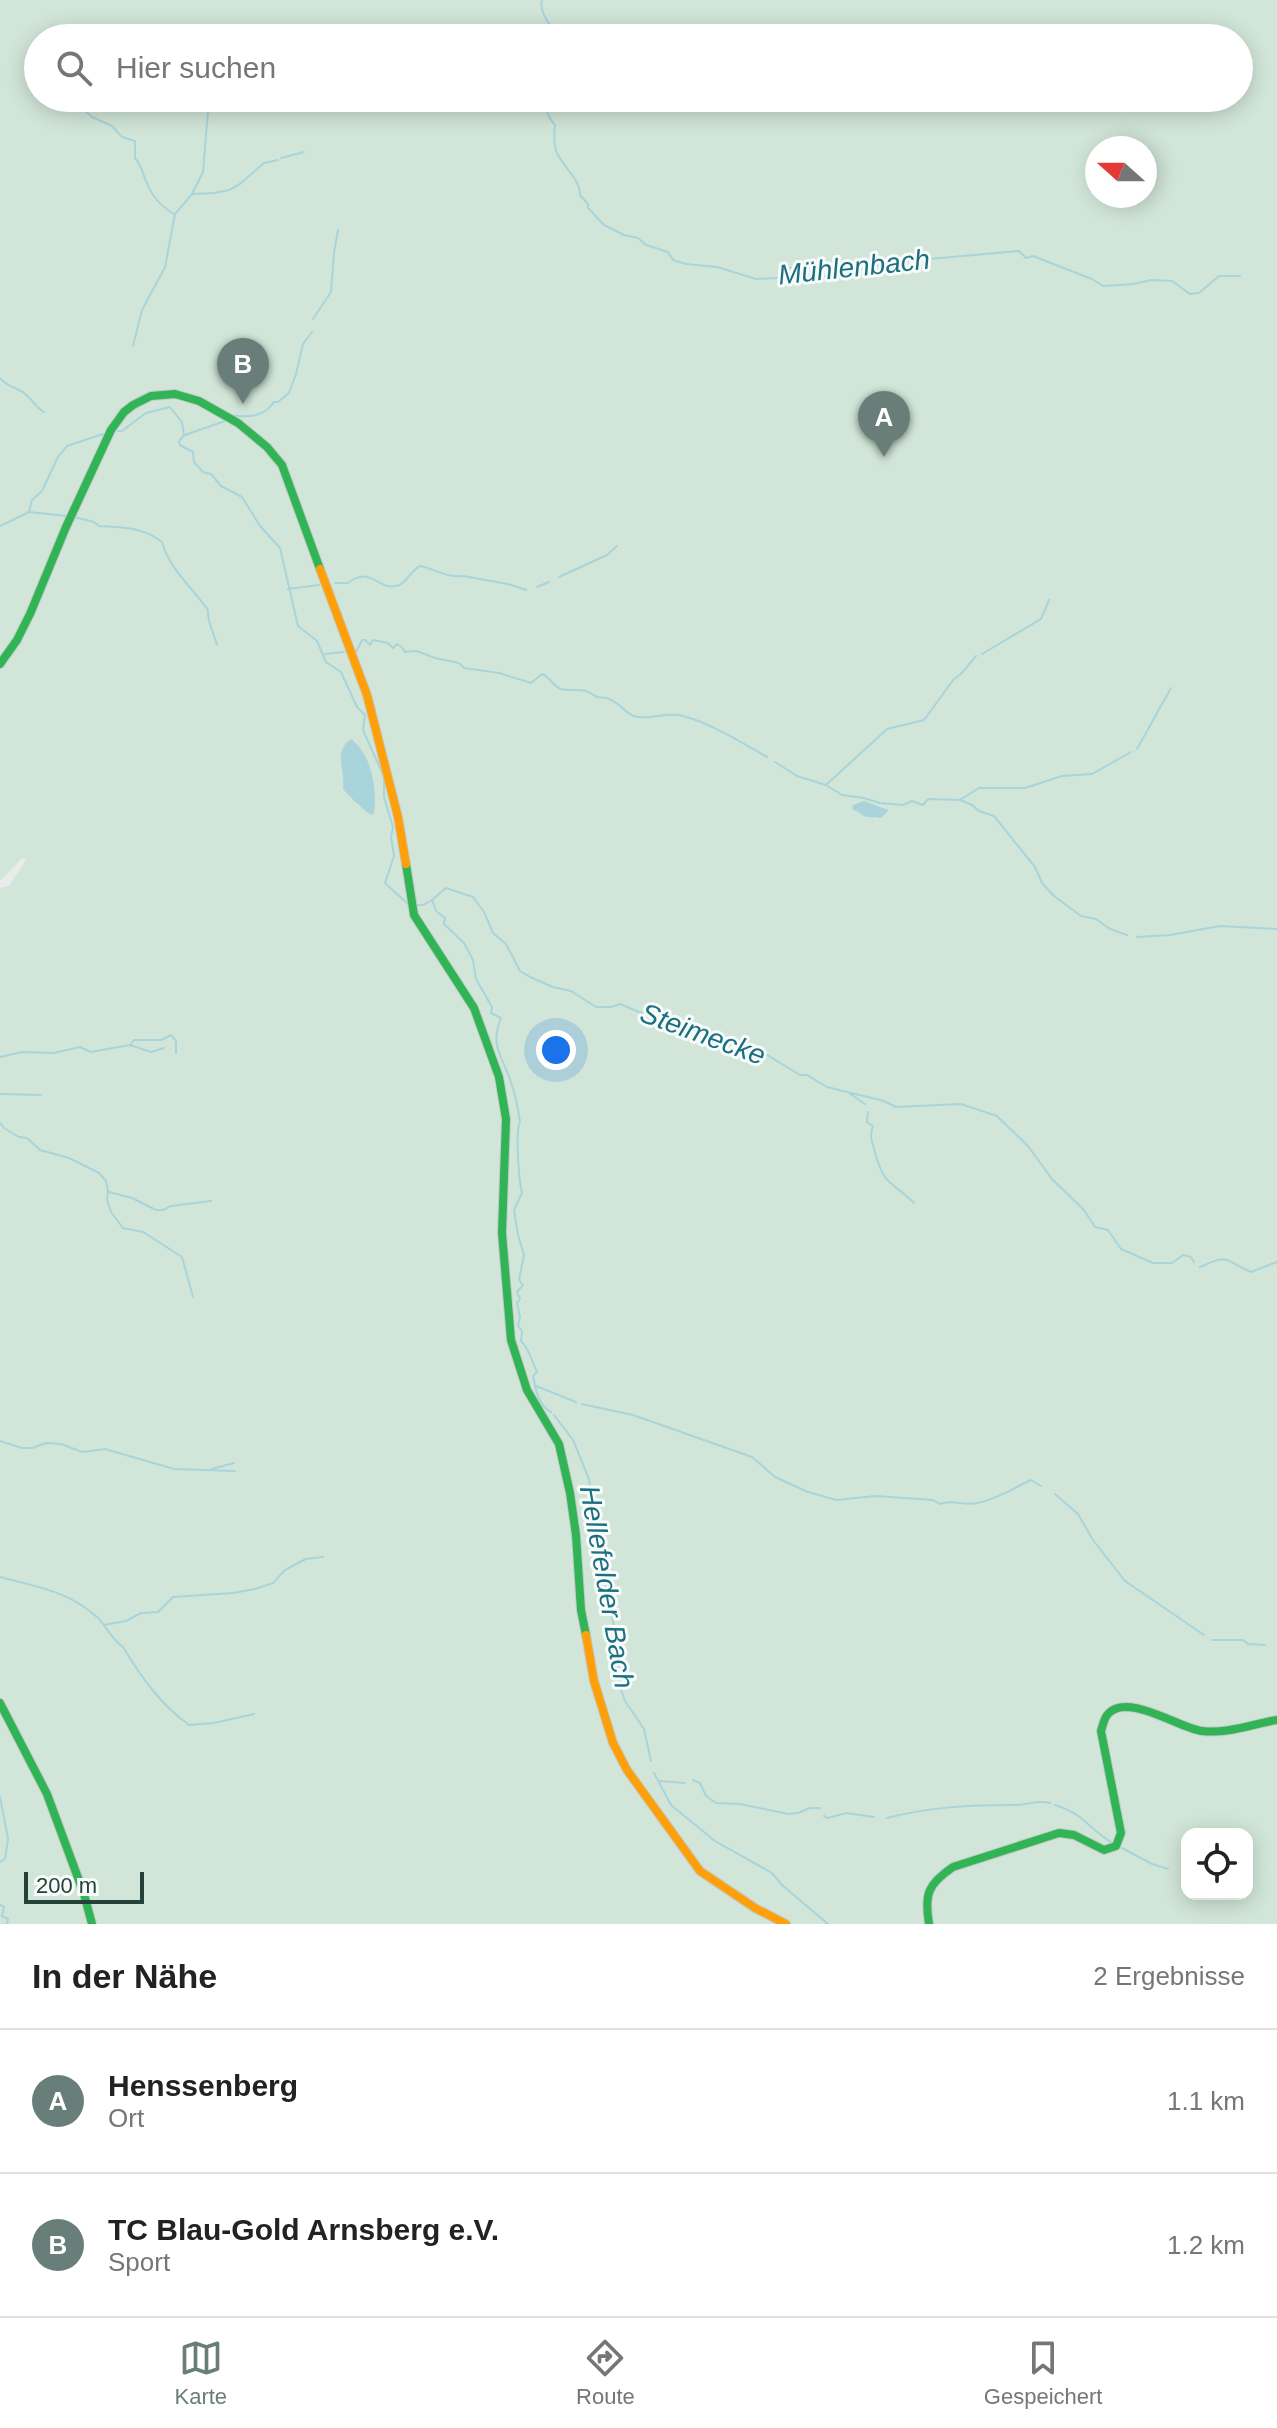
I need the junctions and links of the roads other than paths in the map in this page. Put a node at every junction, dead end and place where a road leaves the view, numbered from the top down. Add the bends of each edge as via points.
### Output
1 (0, 664) edge
2 (0, 1703) edge
3 (1277, 1720) edge
4 (92, 1924) edge
5 (786, 1924) edge
6 (929, 1924) edge

1 - 5 main road via 26,625 115,422 141,399 162,393 189,397 263,442 282,465 367,695 398,817 414,915 474,1008 499,1077 506,1119 502,1233 511,1340 527,1390 559,1444 570,1493 587,1646 613,1743 700,1871
2 - 4 main road via 47,1794
3 - 6 main road via 1200,1731 1137,1708 1114,1708 1101,1731 1121,1833 1116,1846 1104,1850 1060,1833 962,1863 928,1888 924,1907

